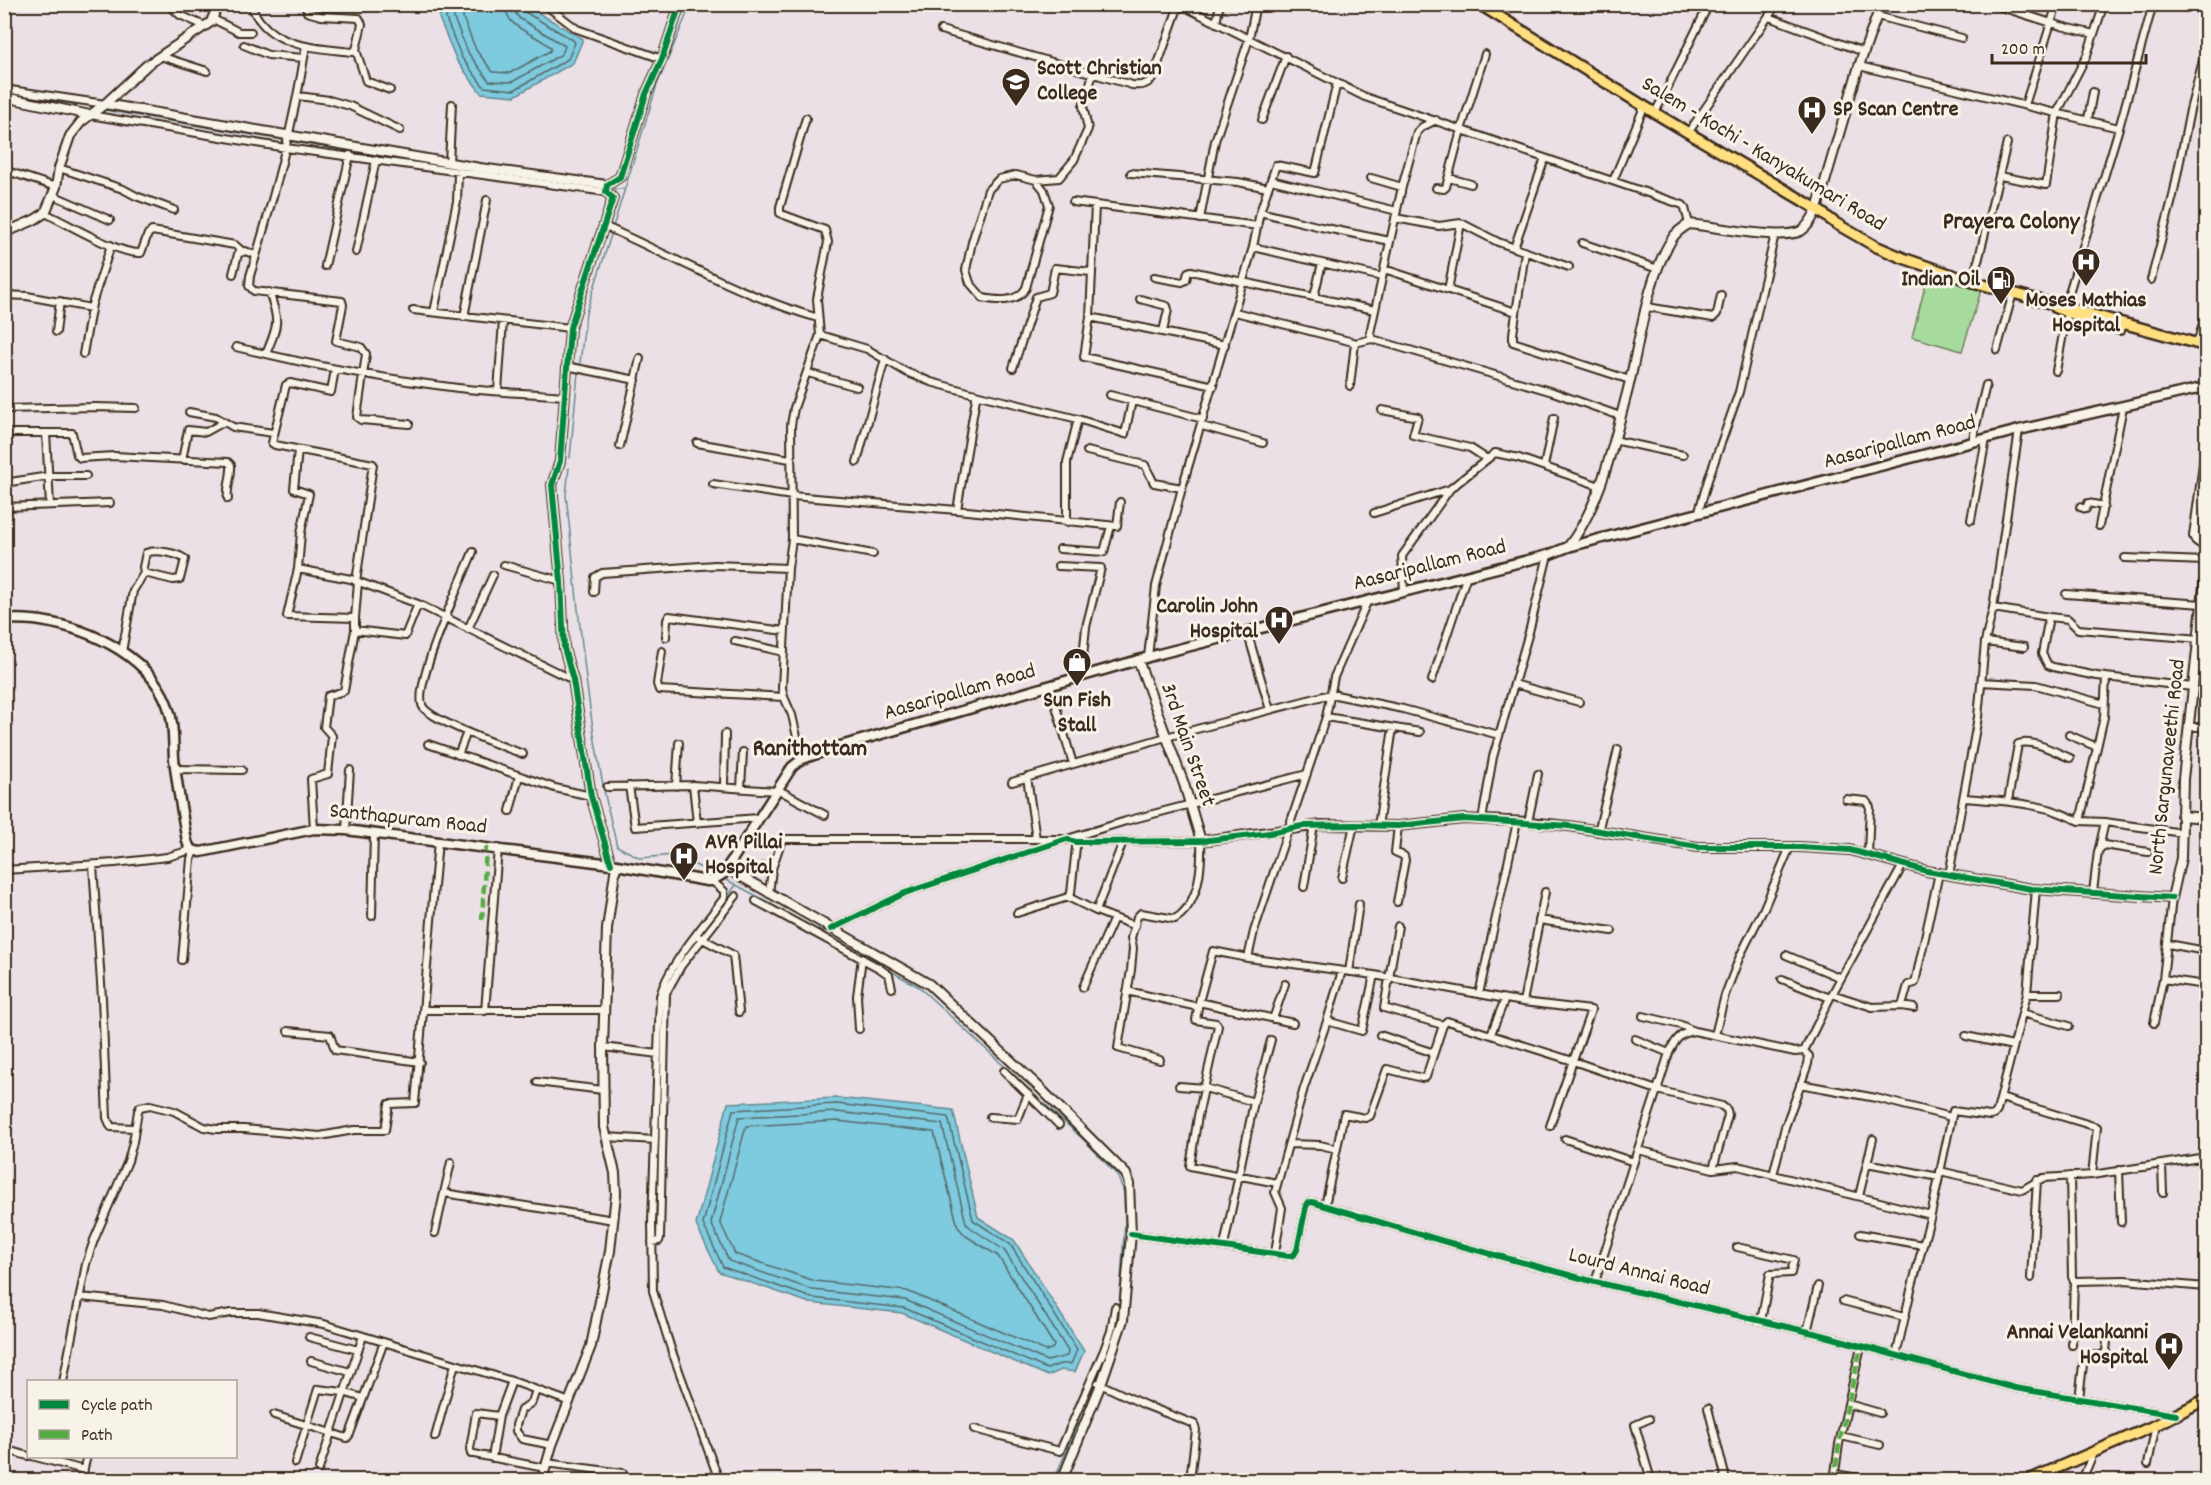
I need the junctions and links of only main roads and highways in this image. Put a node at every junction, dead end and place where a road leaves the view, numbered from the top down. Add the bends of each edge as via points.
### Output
1 (1482, 6) edge
2 (2066, 310) junction
3 (2202, 345) edge
4 (2206, 352) edge
5 (2206, 387) edge
6 (4, 619) edge
7 (719, 875) joint
8 (2206, 1399) edge
9 (2029, 1480) edge

1 - 2 main road, Salem - Kochi - Kanyakumari Road via 1875,246
2 - 3 main road, Salem - Kochi - Kanyakumari Road
2 - 4 main road, Salem - Kochi - Kanyakumari Road
5 - 7 main road, Aasaripallam Road via 2019,430 1247,631 859,740 802,759 792,767
6 - 7 main road, Santhapuram Road via 71,628 122,652 144,668 162,691 171,714 187,841 193,851 314,829 346,830
8 - 9 main road

